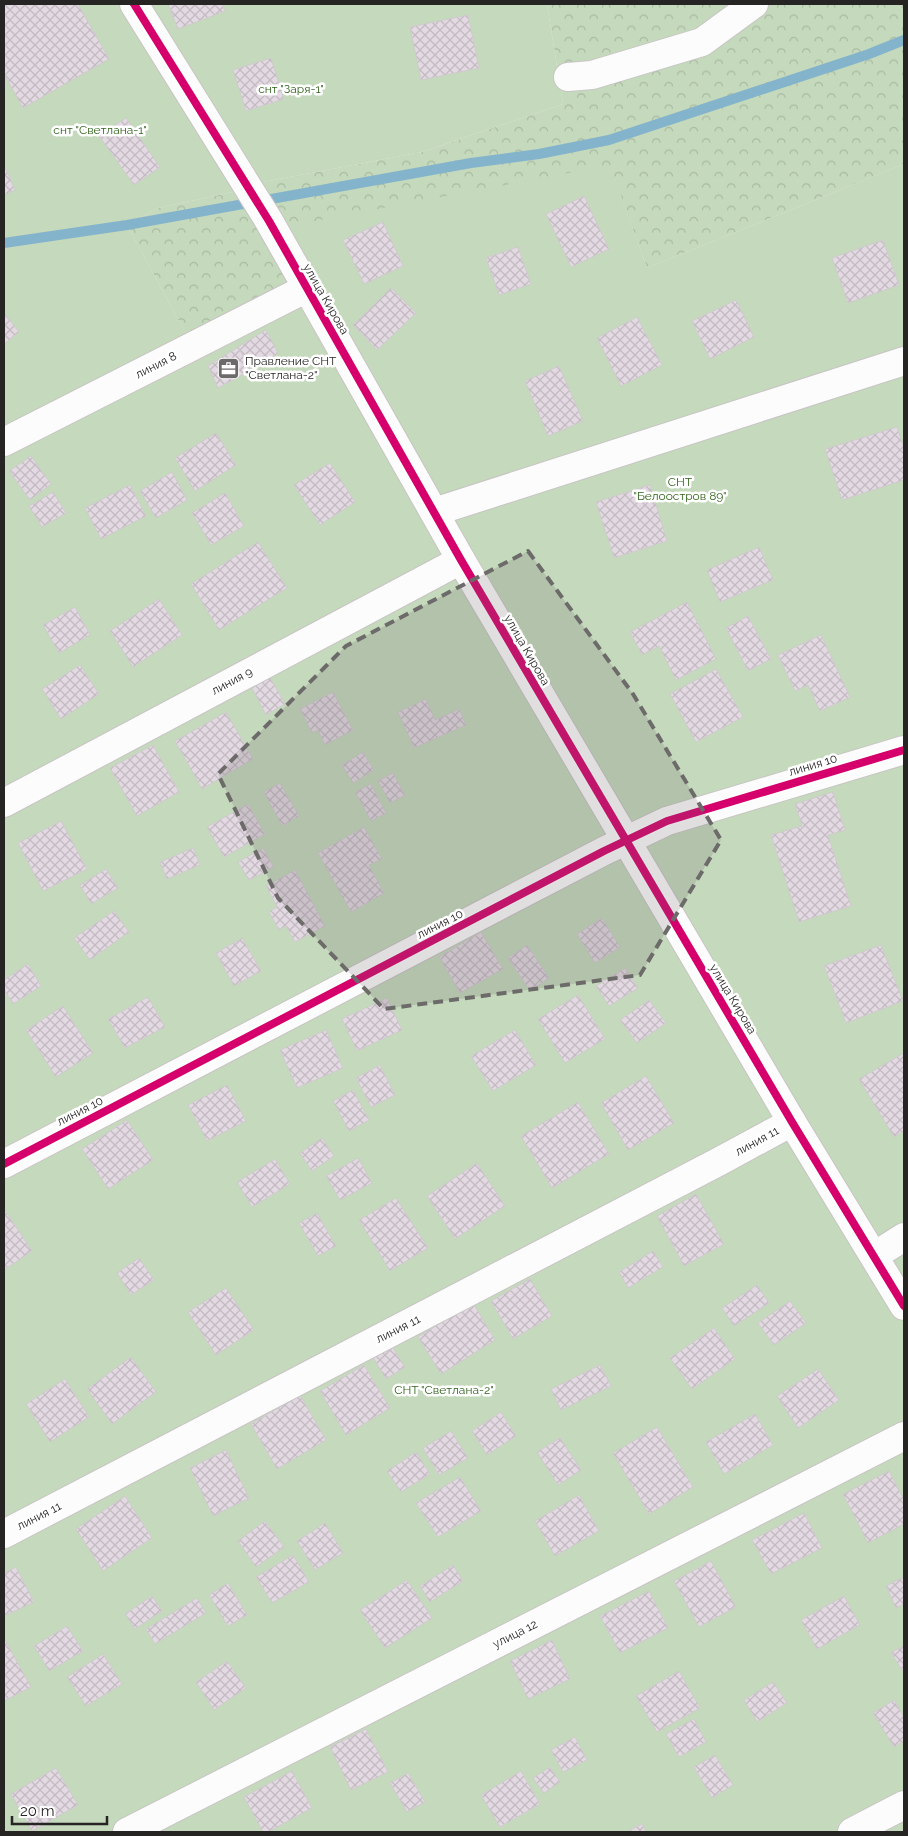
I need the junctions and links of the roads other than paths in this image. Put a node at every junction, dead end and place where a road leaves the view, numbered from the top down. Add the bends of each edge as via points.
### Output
1 (134, 4) edge
2 (754, 4) edge
3 (568, 77) dead end
4 (308, 288) junction
5 (904, 361) edge
6 (4, 442) edge
7 (434, 512) junction
8 (461, 560) junction
9 (904, 750) edge
10 (4, 803) edge
11 (626, 840) junction
12 (792, 1122) junction
13 (4, 1164) edge
14 (904, 1237) edge
15 (874, 1256) junction
16 (904, 1306) edge
17 (904, 1436) edge
18 (4, 1534) edge
19 (904, 1805) edge
20 (126, 1832) edge
21 (852, 1832) edge

1 - 4 street, улица Кирова
2 - 3 street via 702,42 592,75
4 - 6 street, линия 8
4 - 7 street, улица Кирова
5 - 7 street
7 - 8 street, улица Кирова
8 - 10 street, линия 9
8 - 11 street, улица Кирова
9 - 11 street, линия 10 via 667,821
11 - 12 street, улица Кирова
11 - 13 street, линия 10
12 - 15 street, улица Кирова
12 - 18 street, линия 11
14 - 15 street
15 - 16 street, улица Кирова
17 - 20 street, улица 12
19 - 21 street

